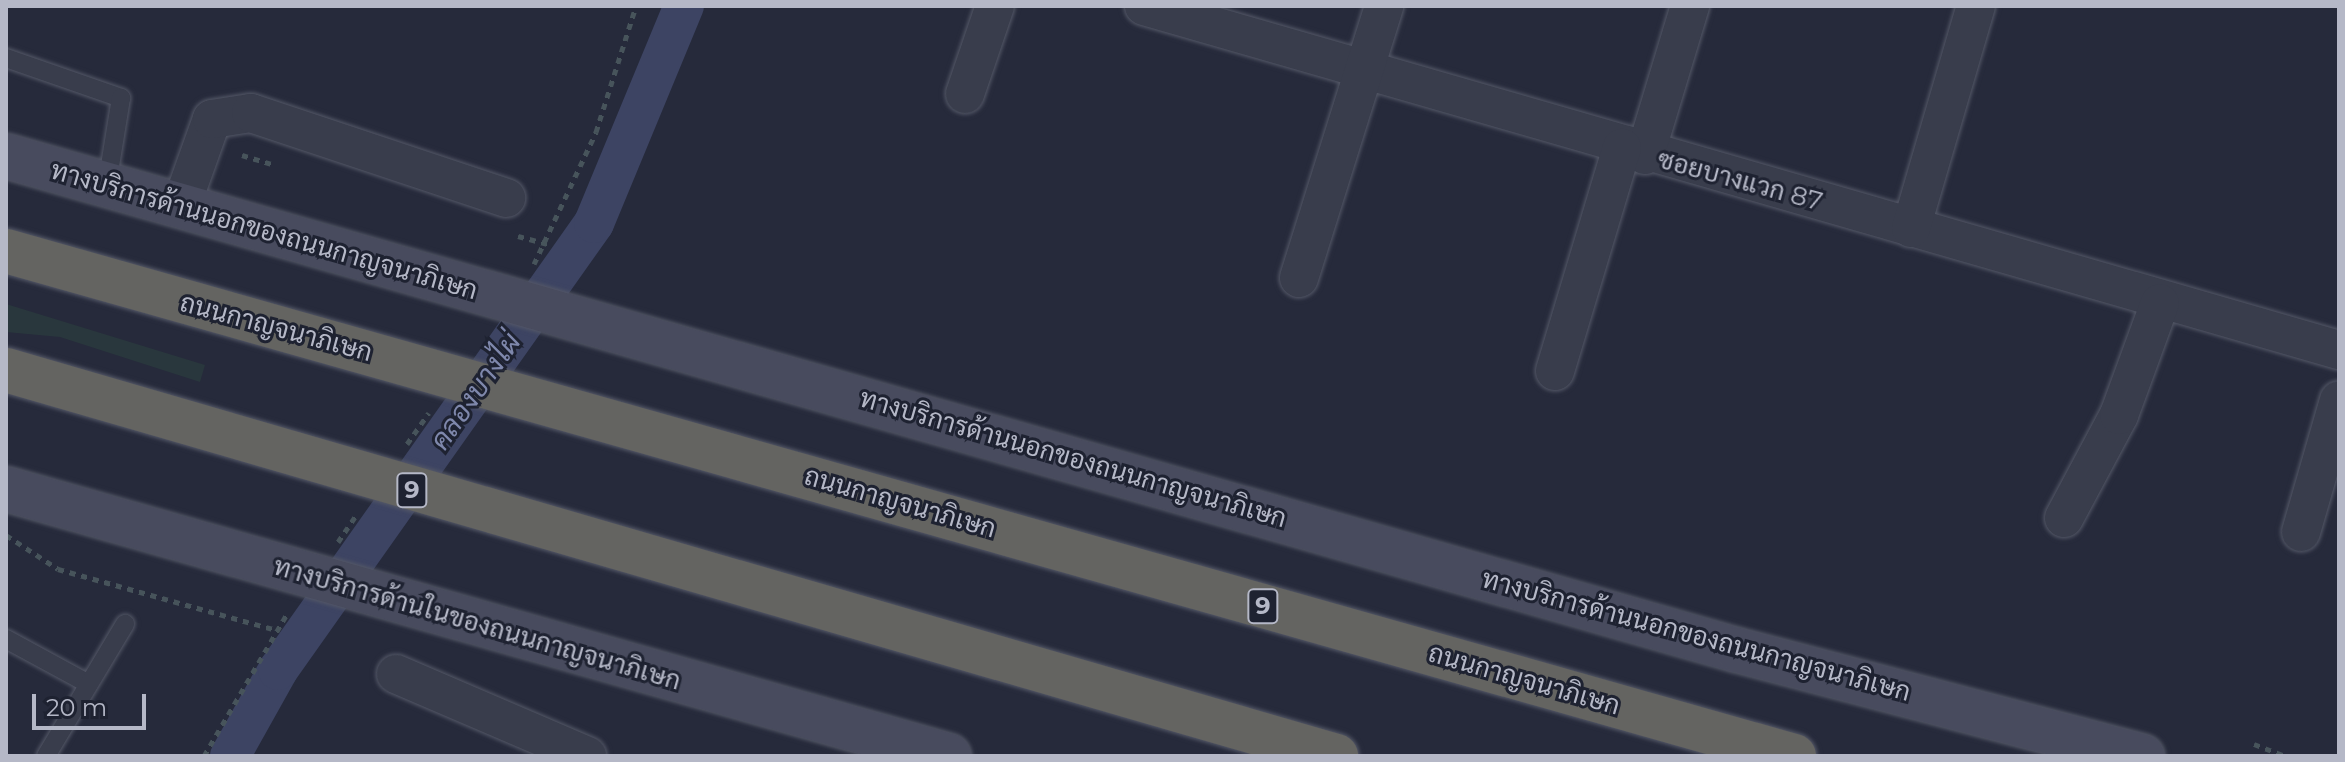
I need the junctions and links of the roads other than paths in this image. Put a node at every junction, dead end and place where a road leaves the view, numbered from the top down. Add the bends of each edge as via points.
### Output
1 (995, 6) edge
2 (1144, 6) edge
3 (1384, 6) edge
4 (1690, 6) edge
5 (1976, 6) edge
6 (6, 58) edge
7 (1362, 72) junction
8 (965, 94) dead end
9 (1633, 152) junction
10 (6, 156) edge
11 (107, 184) junction
12 (506, 198) dead end
13 (181, 206) junction
14 (1911, 228) junction
15 (6, 251) edge
16 (1299, 278) dead end
17 (2160, 303) junction
18 (2339, 350) edge
19 (6, 370) edge
20 (1555, 371) dead end
21 (2339, 400) edge
22 (6, 489) edge
23 (2064, 518) dead end
24 (2301, 532) dead end
25 (125, 624) dead end
26 (6, 639) edge
27 (396, 674) dead end
28 (89, 684) junction
29 (543, 748) edge
30 (46, 756) edge
31 (587, 756) edge
32 (949, 756) edge
33 (1336, 756) edge
34 (1794, 756) edge
35 (2142, 756) edge

1 - 8 street
2 - 7 street, ซอยบางแวก 87
3 - 7 street
4 - 9 street
5 - 14 street
6 - 11 lane via 121,98
7 - 9 street, ซอยบางแวก 87
7 - 16 street
9 - 14 street, ซอยบางแวก 87
9 - 20 street
10 - 11 main road, ทางบริการด้านนอกของถนนกาญจนาภิเษก
11 - 13 main road, ทางบริการด้านนอกของถนนกาญจนาภิเษก
12 - 13 street via 251,113 212,119
13 - 35 main road, ทางบริการด้านนอกของถนนกาญจนาภิเษก via 1722,646
14 - 17 street, ซอยบางแวก 87
15 - 34 highway, ถนนกาญจนาภิเษก / 9
17 - 18 street, ซอยบางแวก 87
17 - 23 street via 2119,415
19 - 33 highway, 9 via 664,567
21 - 24 street
22 - 32 main road, ทางบริการด้านในของถนนกาญจนาภิเษก
25 - 28 lane
26 - 28 lane
27 - 29 street
28 - 30 lane
29 - 31 street

